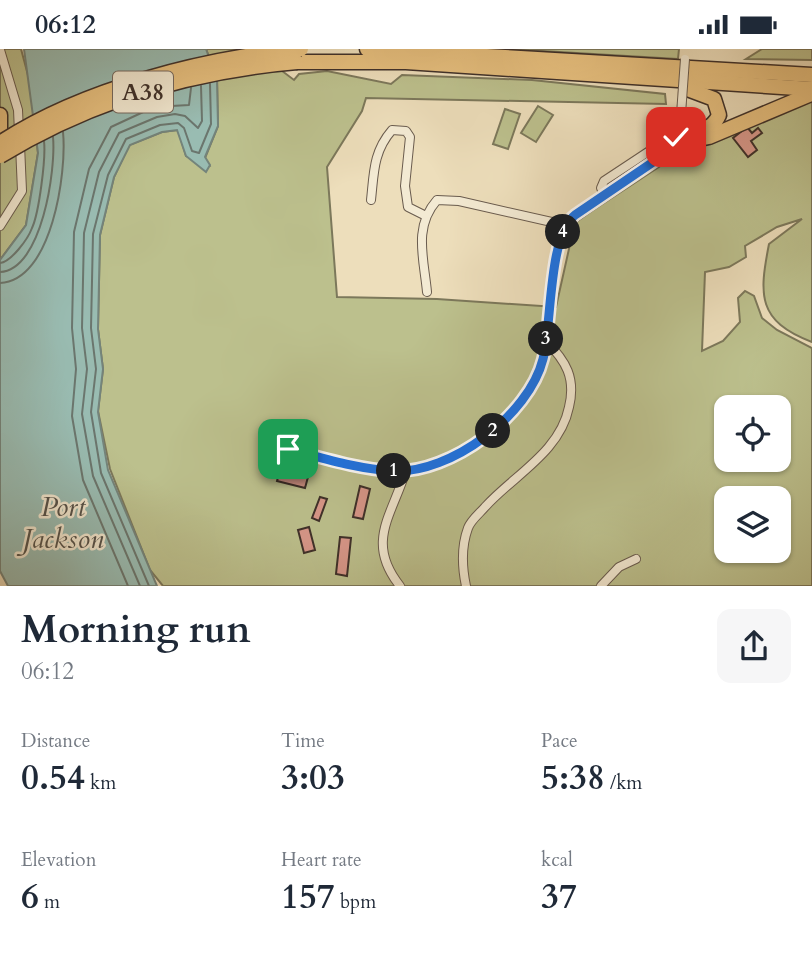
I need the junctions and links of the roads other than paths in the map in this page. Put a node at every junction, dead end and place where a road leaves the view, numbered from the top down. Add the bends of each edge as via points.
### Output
1 (301, 49) edge
2 (367, 49) edge
3 (686, 49) edge
4 (0, 50) edge
5 (406, 57) edge
6 (812, 75) edge
7 (644, 81) junction
8 (812, 91) edge
9 (0, 115) edge
10 (676, 127) junction
11 (0, 136) edge
12 (701, 139) junction
13 (0, 143) edge
14 (0, 156) edge
15 (662, 156) junction
16 (605, 197) junction
17 (371, 200) dead end
18 (424, 215) junction
19 (565, 225) junction
20 (0, 226) edge
21 (427, 292) dead end
22 (546, 341) junction
23 (288, 449) dead end
24 (407, 470) junction
25 (636, 559) dead end
26 (400, 586) edge
27 (466, 586) edge
28 (601, 586) edge

1 - 13 highway, A38, bridge via 166,72 84,102
2 - 5 highway, A38
3 - 10 street, bridge
4 - 20 street via 18,110 22,191
5 - 6 highway, A38
5 - 7 highway, A38
5 - 14 highway, A38, bridge via 297,62 178,82 81,114
7 - 8 highway, A38
7 - 10 highway via 705,94 717,103 719,115 709,127 696,131
8 - 12 highway
9 - 11 highway
10 - 12 highway
10 - 15 street
10 - 16 street via 660,144 604,181
12 - 15 highway
15 - 16 street
16 - 19 street
17 - 18 street via 378,151 392,130 406,131 410,137 405,186 408,207
18 - 19 street via 437,201 459,201
18 - 21 street via 421,233
19 - 22 street
22 - 24 street via 543,361 503,423 476,443 430,466
22 - 27 street via 564,359 573,388 566,424 536,462 469,525 462,551
23 - 24 street via 334,463
24 - 26 street via 383,538 383,558
25 - 28 street

